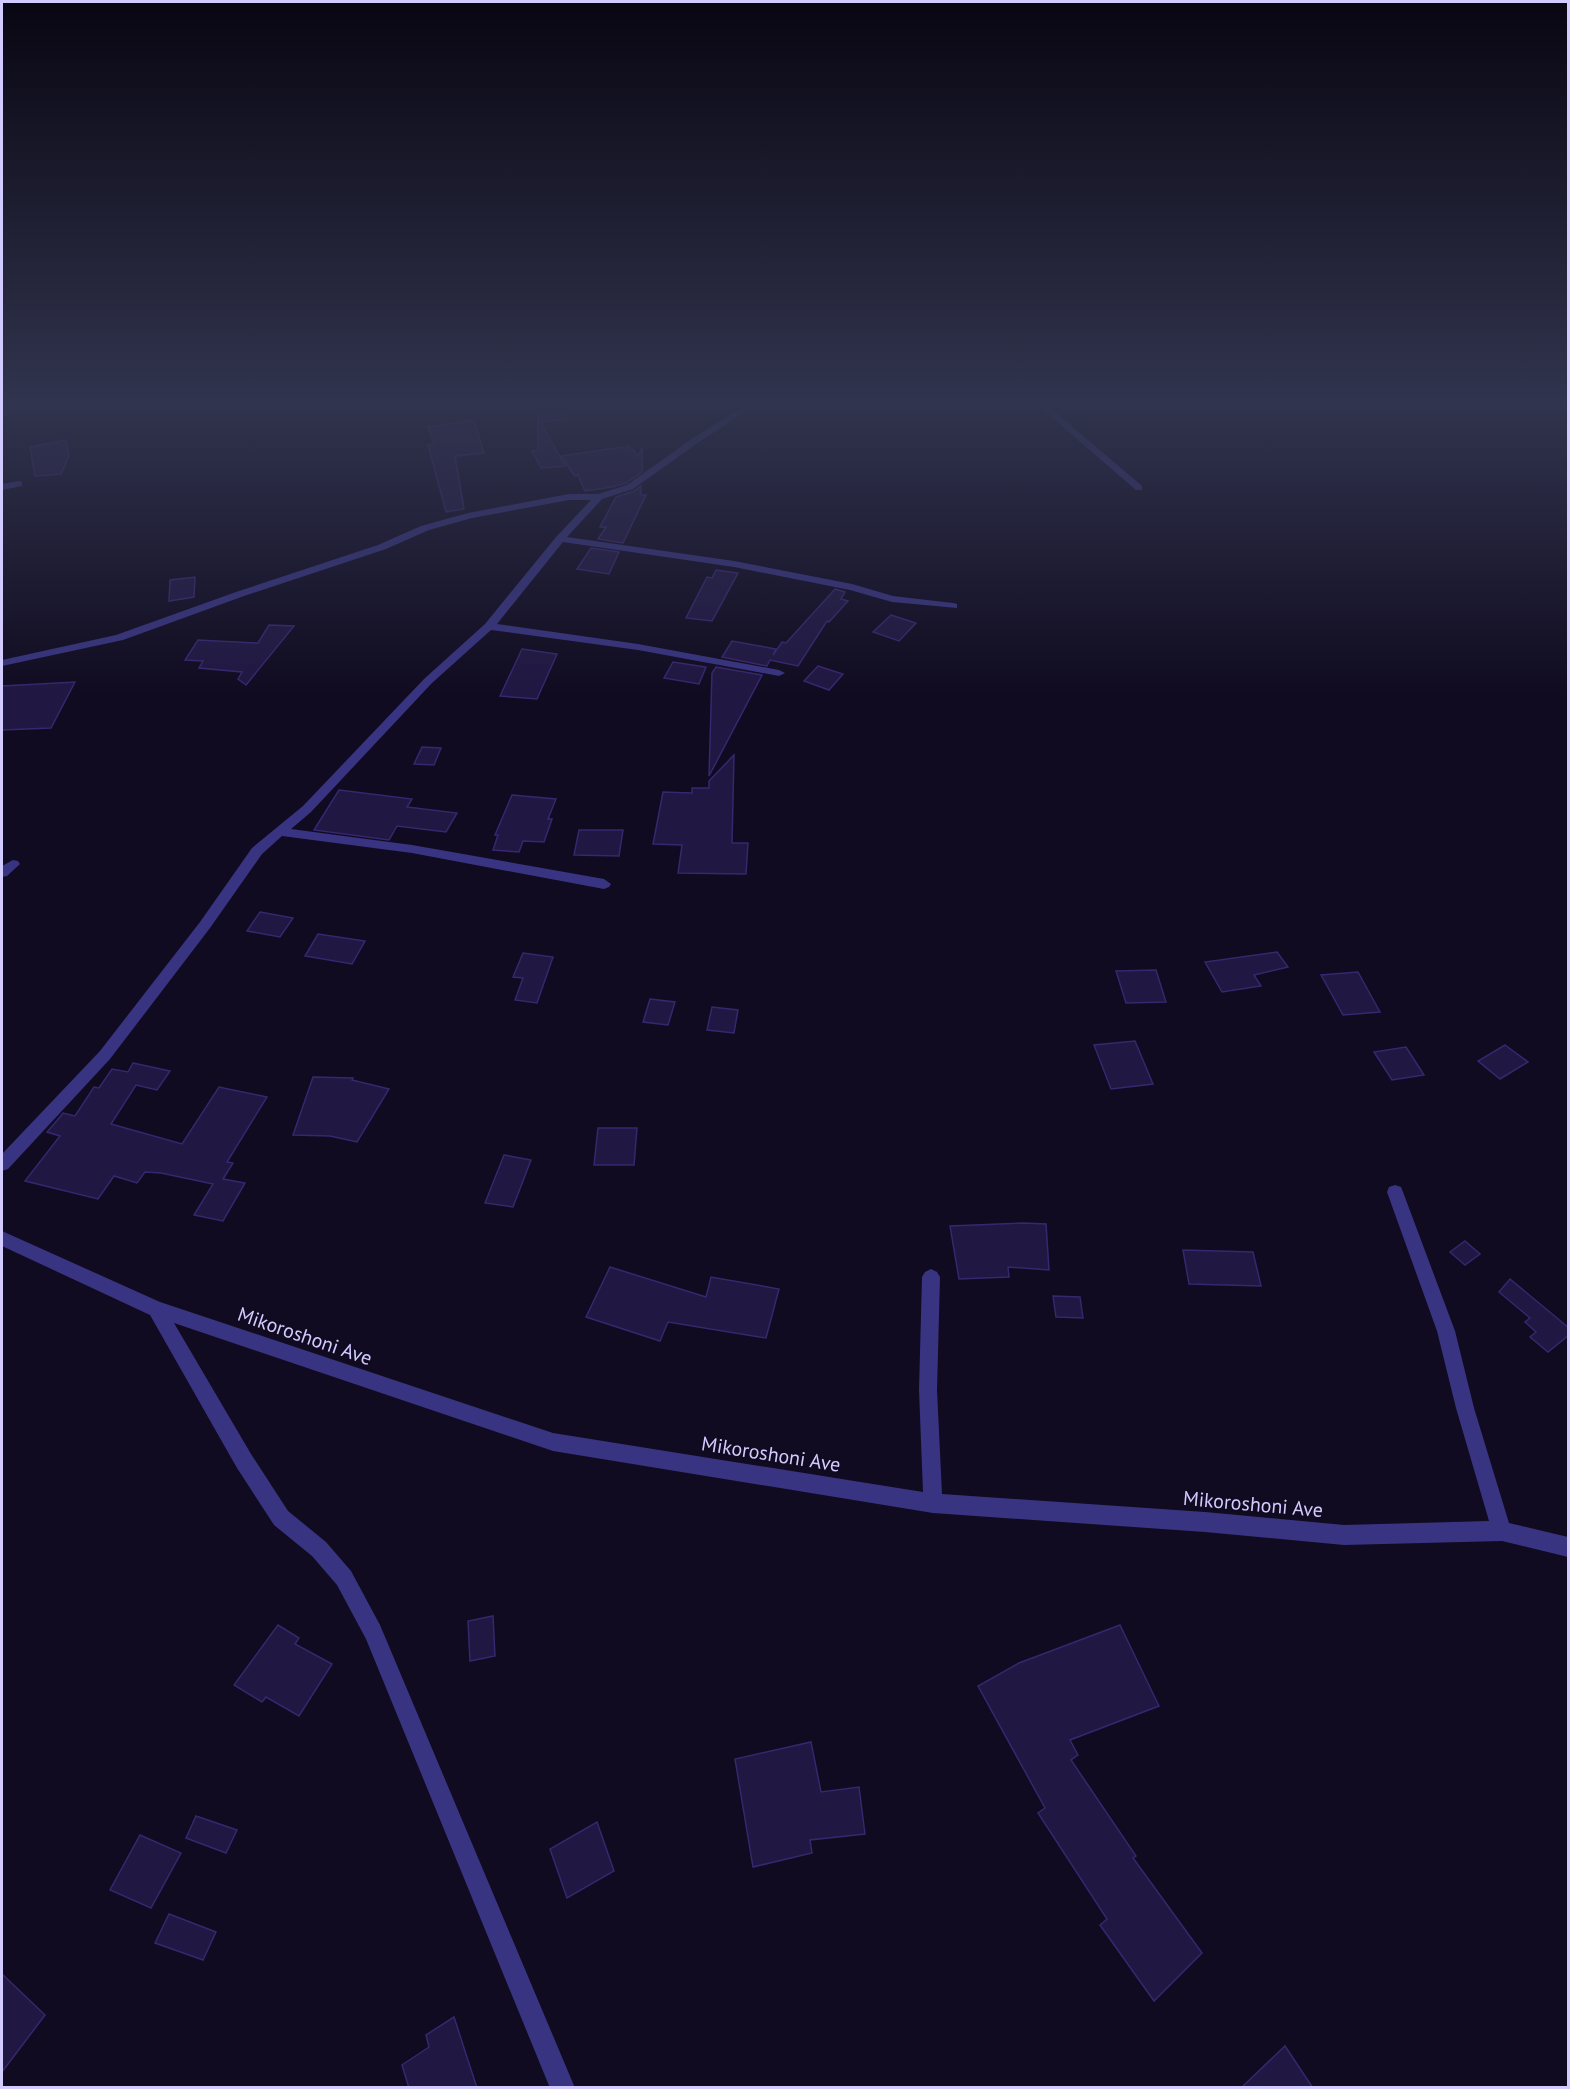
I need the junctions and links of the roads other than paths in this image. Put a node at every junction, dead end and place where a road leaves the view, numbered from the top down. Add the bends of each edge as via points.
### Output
1 (561, 498) edge
2 (599, 498) edge
3 (560, 539) junction
4 (953, 606) dead end
5 (489, 626) junction
6 (2, 663) edge
7 (779, 673) dead end
8 (281, 832) junction
9 (13, 864) dead end
10 (2, 873) edge
11 (604, 884) dead end
12 (2, 1164) edge
13 (1395, 1192) dead end
14 (2, 1238) edge
15 (931, 1276) dead end
16 (156, 1309) junction
17 (933, 1503) junction
18 (1502, 1531) junction
19 (1569, 1547) edge
20 (562, 2088) edge

1 - 6 street via 425,528 382,547 119,638
2 - 3 street
3 - 4 street via 734,564 852,587 892,599
3 - 5 street
5 - 7 street via 638,647
5 - 8 street via 428,681
8 - 11 street via 412,849
8 - 12 street via 257,850 105,1055
9 - 10 street
13 - 18 street via 1446,1331
14 - 16 street, Mikoroshoni Ave
15 - 17 street via 928,1390
16 - 17 street, Mikoroshoni Ave via 553,1442
16 - 20 street via 281,1518 319,1549 344,1578 373,1632
17 - 18 street, Mikoroshoni Ave via 1344,1535
18 - 19 street, Mikoroshoni Ave

